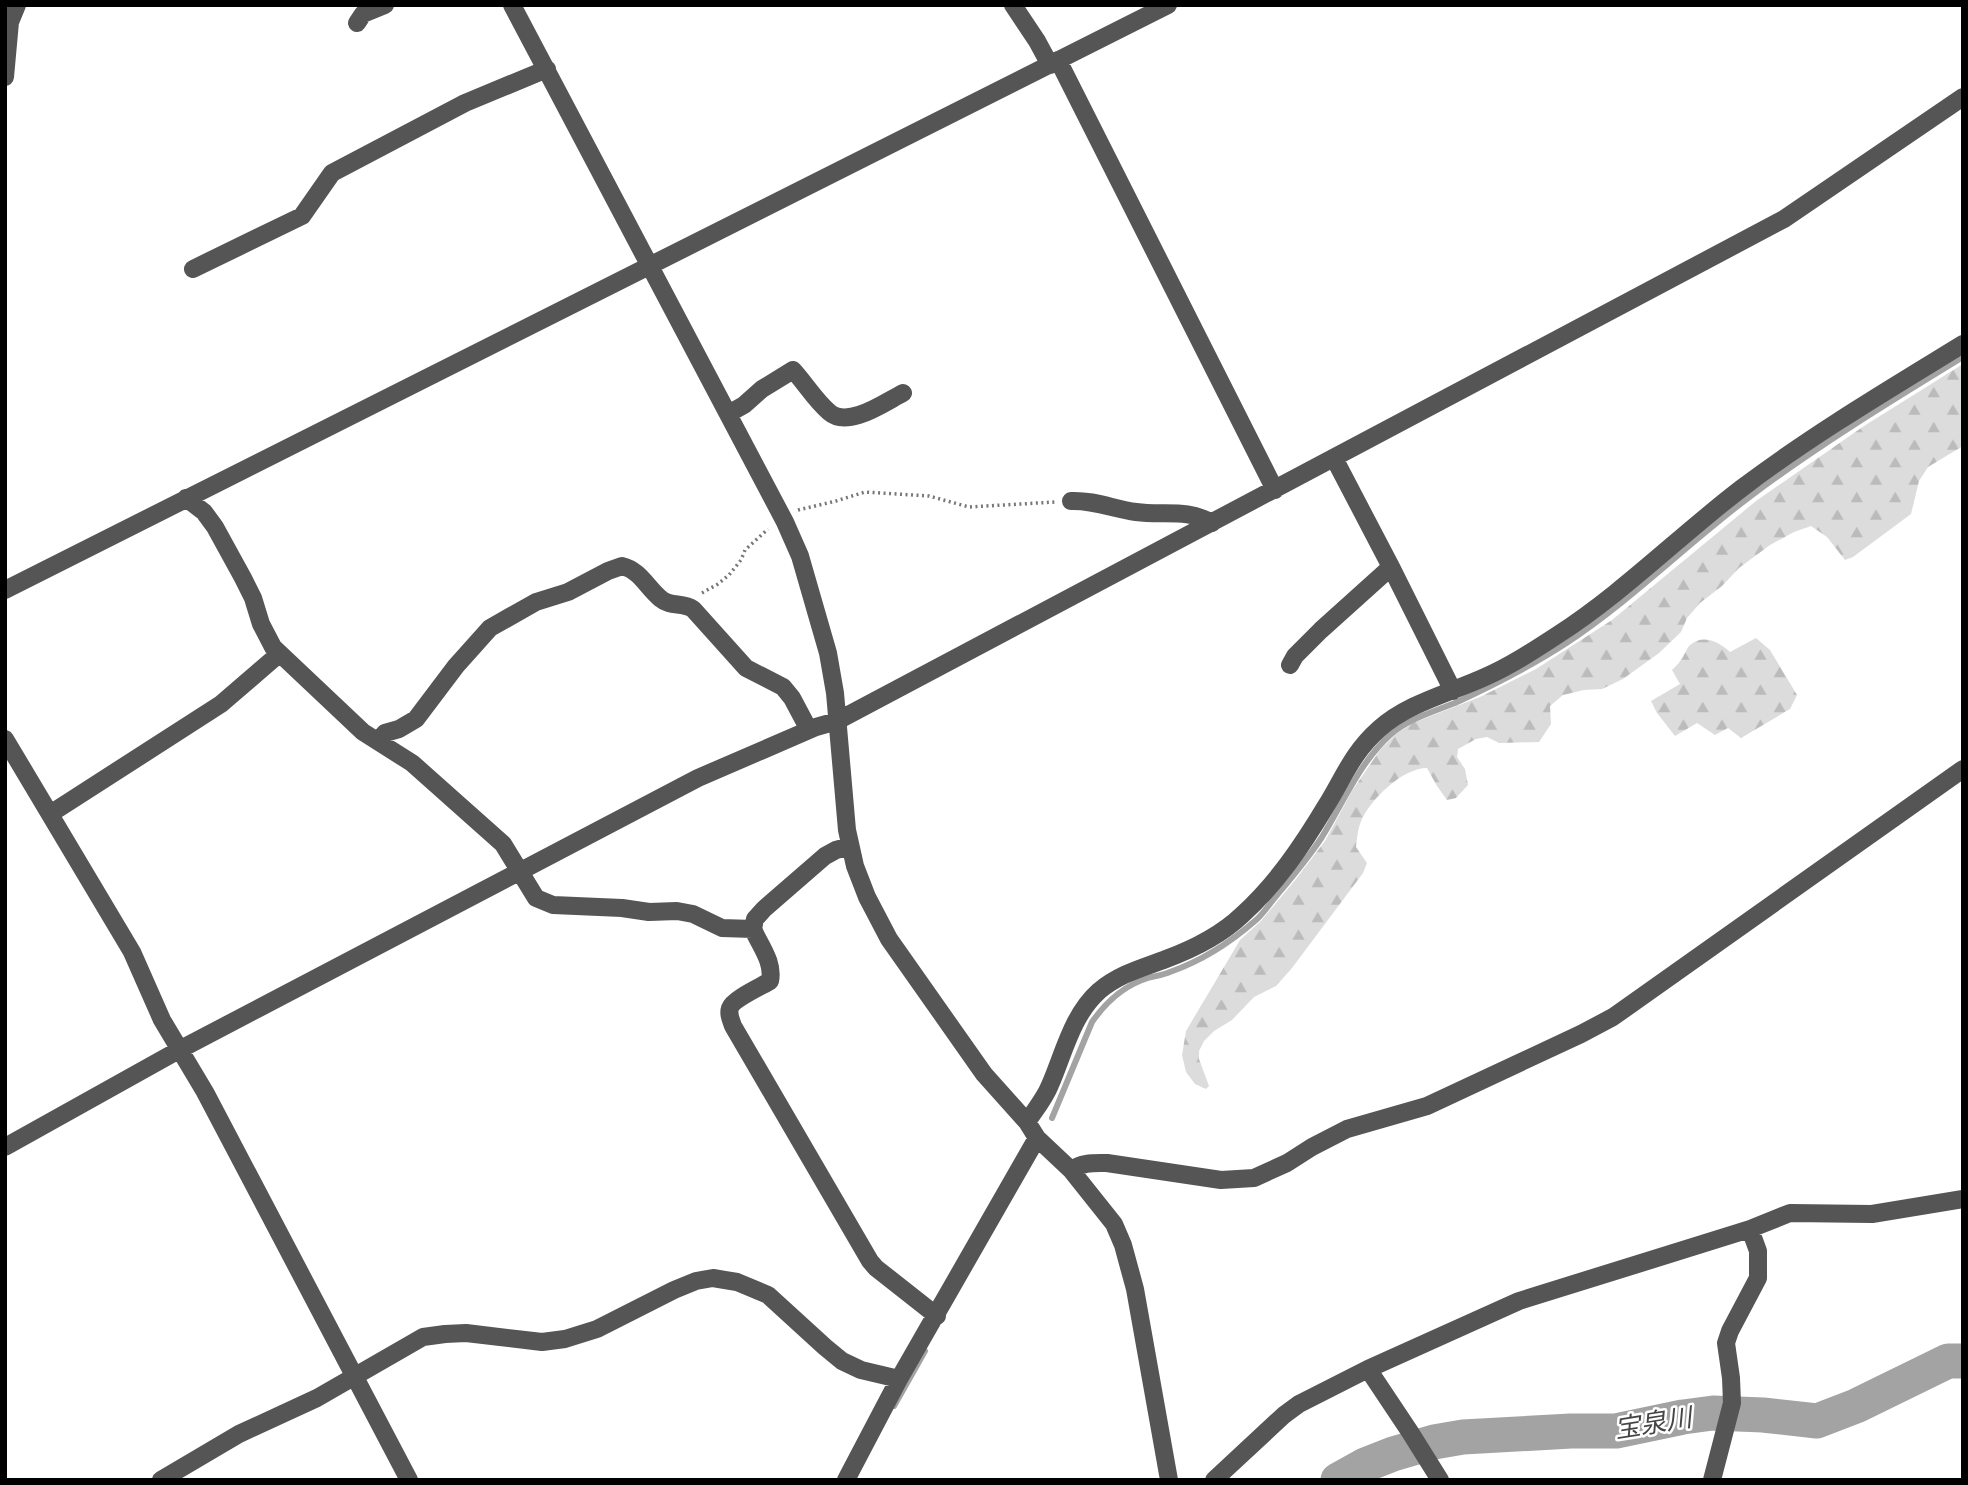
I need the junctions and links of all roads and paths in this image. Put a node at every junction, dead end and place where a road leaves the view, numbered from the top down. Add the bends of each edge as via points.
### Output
1 (17, 5) edge
2 (385, 5) edge
3 (512, 5) edge
4 (1013, 5) edge
5 (1168, 5) edge
6 (357, 23) dead end
7 (1054, 63) junction
8 (547, 69) junction
9 (5, 77) edge
10 (1963, 97) edge
11 (649, 265) junction
12 (193, 269) dead end
13 (1963, 344) edge
14 (903, 393) dead end
15 (728, 414) junction
16 (1334, 458) junction
17 (1275, 490) junction
18 (186, 498) junction
19 (1071, 500) joint
20 (783, 518) junction
21 (1212, 523) junction
22 (1391, 567) junction
23 (5, 590) edge
24 (685, 604) junction
25 (279, 654) junction
26 (1290, 665) dead end
27 (1453, 691) junction
28 (837, 721) junction
29 (809, 730) junction
30 (5, 739) edge
31 (378, 741) junction
32 (1963, 769) edge
33 (50, 814) junction
34 (850, 846) junction
35 (520, 870) junction
36 (753, 929) junction
37 (179, 1050) junction
38 (1027, 1122) junction
39 (1037, 1138) junction
40 (5, 1147) edge
41 (1071, 1170) junction
42 (1963, 1199) edge
43 (1750, 1229) junction
44 (937, 1316) junction
45 (1368, 1369) junction
46 (355, 1377) junction
47 (899, 1379) junction
48 (161, 1480) edge
49 (409, 1480) edge
50 (846, 1480) edge
51 (1170, 1480) edge
52 (1214, 1480) edge
53 (1440, 1480) edge
54 (1712, 1480) edge

1 - 9 street via 9,22
2 - 6 street via 363,14
3 - 8 street
4 - 7 street
5 - 7 street
7 - 11 street
7 - 17 street
8 - 11 street
8 - 12 street via 465,103 332,173 302,216
10 - 16 street via 1784,219
11 - 15 street
11 - 18 street
13 - 27 street via 1745,486 1587,616 1518,660
14 - 15 street via 863,414 839,417 830,413 793,370
15 - 20 street
16 - 17 street
16 - 22 street
17 - 21 street
18 - 23 street
18 - 25 street via 215,527 248,588 266,636
19 - 20 path via 969,507 929,496 865,492 799,509
19 - 21 street via 1138,513 1199,516
20 - 24 path via 754,540 729,575
20 - 28 street via 800,556 828,653
21 - 28 street
22 - 26 street via 1321,630
22 - 27 street
24 - 29 street via 746,668 783,687
24 - 31 street via 661,599 622,566 536,602 490,628 416,719
25 - 31 street
25 - 33 street via 221,704
27 - 38 street via 1395,717 1357,751 1290,863 1243,914 1184,952 1137,968 1099,992 1078,1018 1050,1087
28 - 29 street
28 - 34 street
29 - 35 street via 698,778
30 - 33 street
31 - 35 street via 412,763 476,818 503,844
32 - 41 street via 1613,1017 1427,1106 1347,1129 1254,1178 1221,1180 1107,1163
33 - 37 street via 132,953
34 - 36 street via 817,863 764,909
34 - 38 street via 867,897 889,939 984,1074
35 - 36 street via 536,898 553,905 677,911 722,928
35 - 37 street
36 - 44 street via 772,972 770,981 734,1002 729,1009 733,1026 870,1261
37 - 40 street
37 - 46 street
38 - 39 street
39 - 41 street
39 - 44 street
41 - 51 street via 1114,1224 1123,1245
42 - 43 street via 1872,1214 1790,1213
43 - 45 street via 1519,1301
43 - 54 street via 1758,1251 1758,1278 1726,1343 1732,1403
44 - 47 street
45 - 52 street via 1298,1404
45 - 53 street
46 - 47 street via 423,1337 466,1333 542,1342 565,1339 597,1329 674,1290 713,1278 768,1295 842,1361
46 - 48 street via 239,1434
46 - 49 street
47 - 50 street

